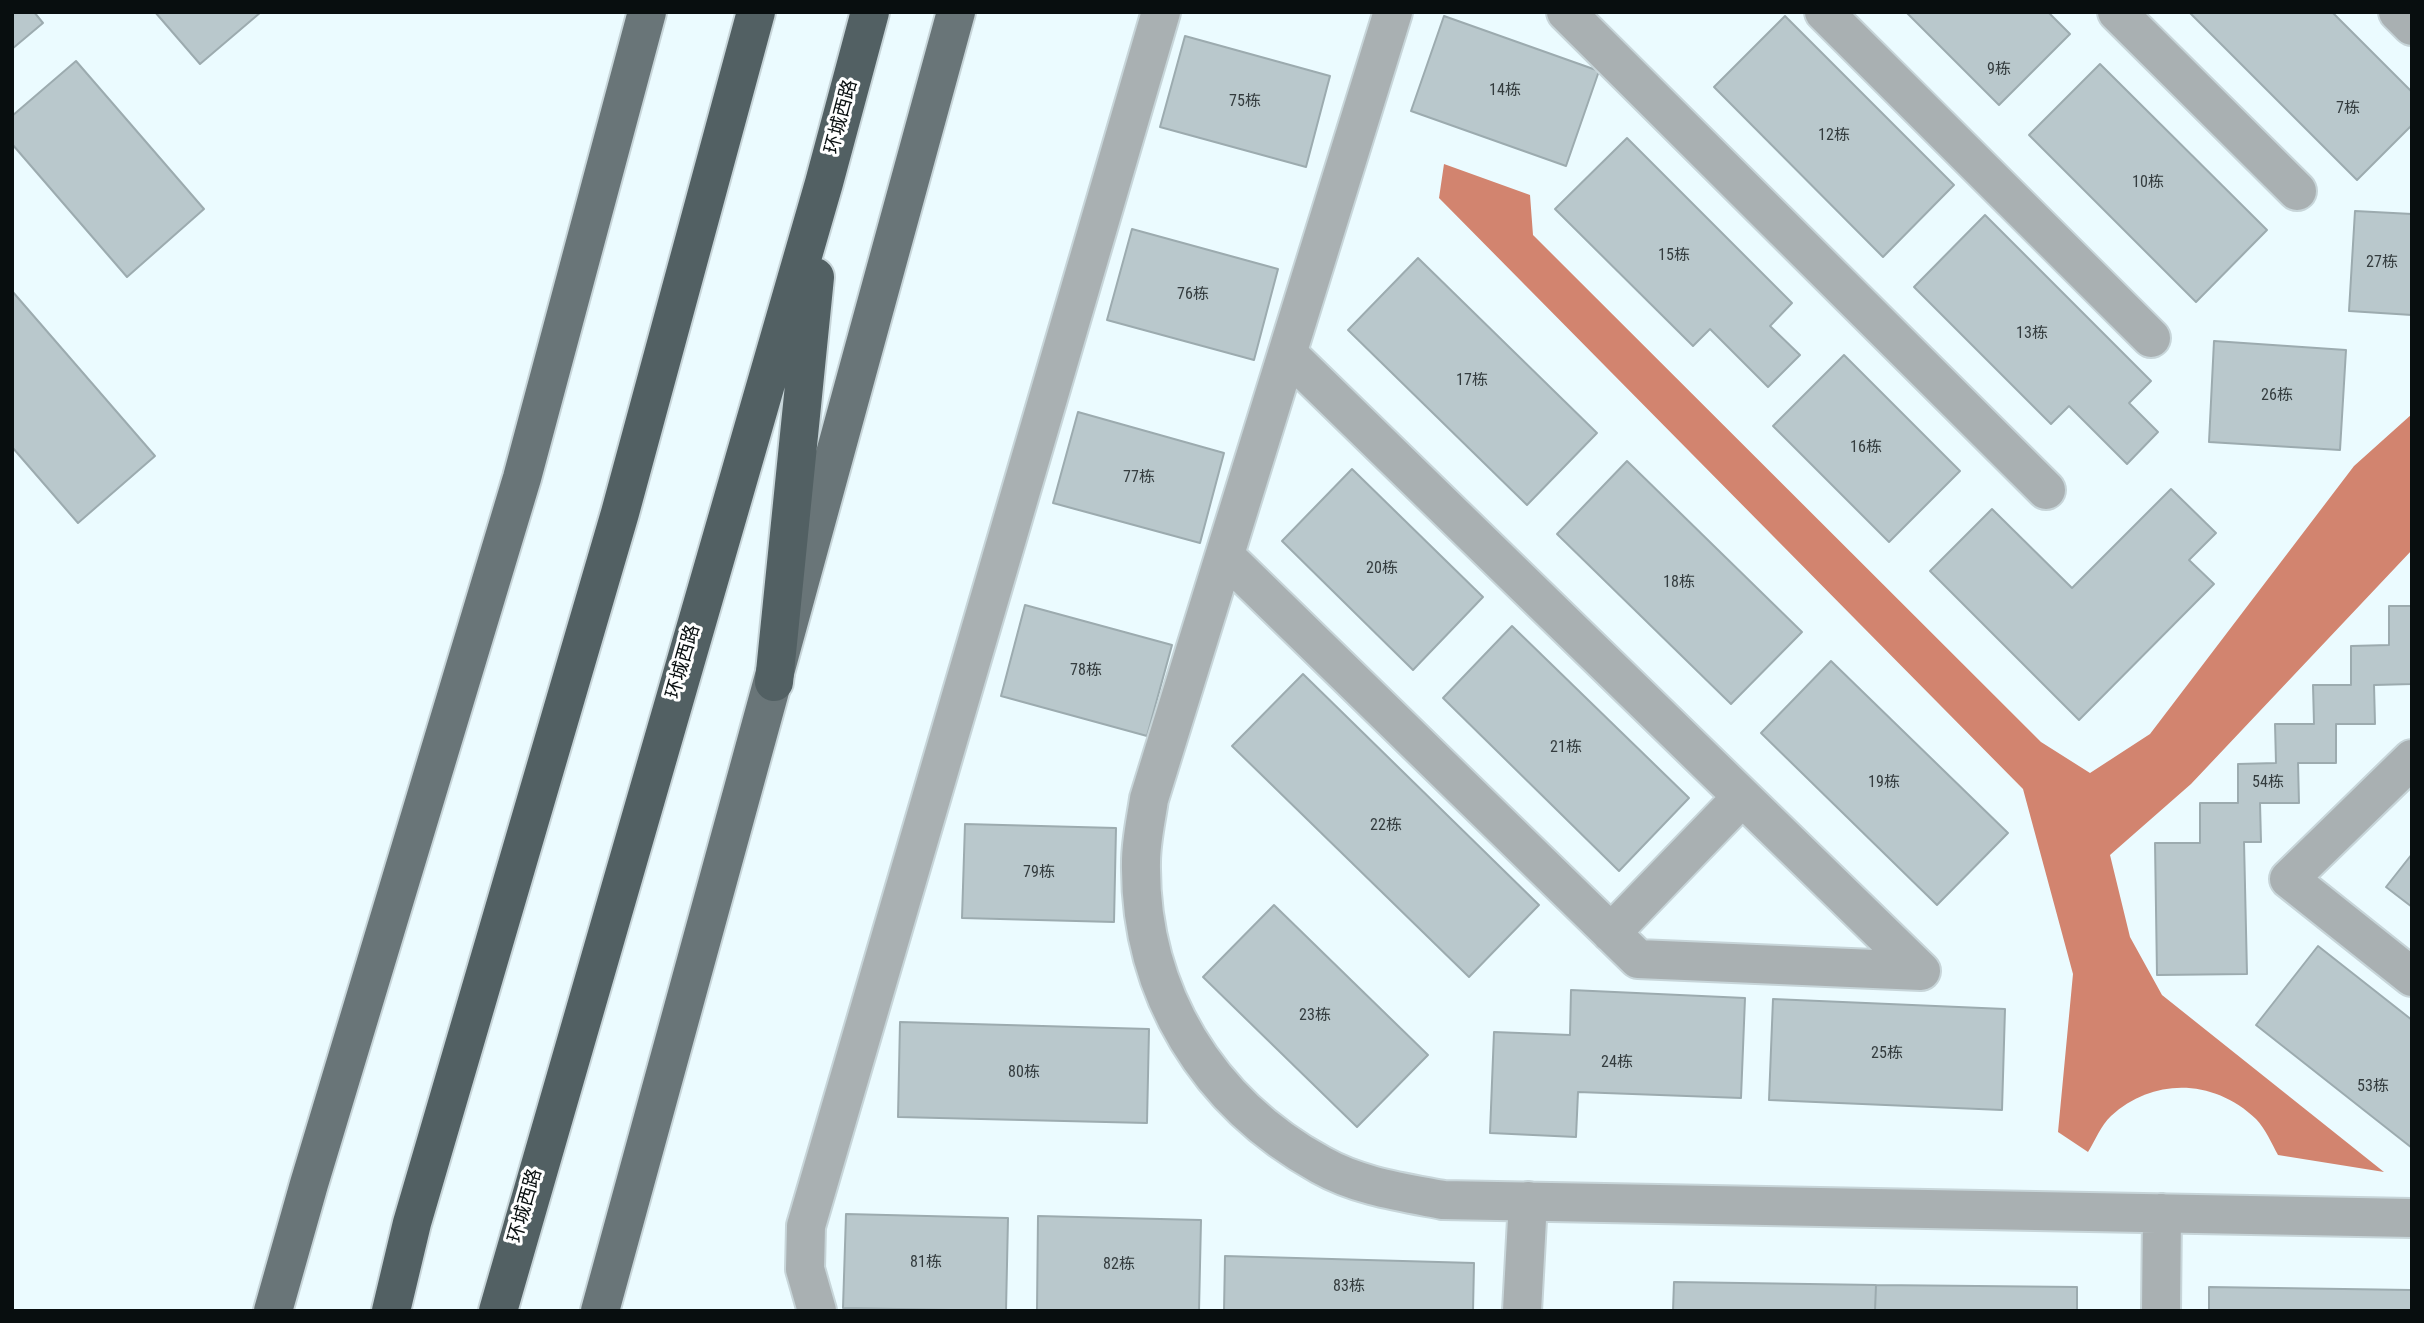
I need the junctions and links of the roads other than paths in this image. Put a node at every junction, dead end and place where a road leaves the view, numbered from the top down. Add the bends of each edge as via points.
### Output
1 (647, 12) edge
2 (756, 12) edge
3 (870, 12) edge
4 (956, 12) edge
5 (1161, 12) edge
6 (1393, 12) edge
7 (1566, 12) edge
8 (1824, 12) edge
9 (2117, 12) edge
10 (2398, 12) edge
11 (2412, 26) edge
12 (824, 183) junction
13 (2297, 191) dead end
14 (2151, 338) dead end
15 (1288, 355) junction
16 (2046, 490) dead end
17 (1225, 556) junction
18 (774, 682) junction
19 (2412, 759) edge
20 (1742, 797) junction
21 (1611, 933) junction
22 (2412, 977) edge
23 (1528, 1201) junction
24 (2162, 1213) junction
25 (2412, 1218) edge
26 (273, 1311) edge
27 (391, 1311) edge
28 (498, 1311) edge
29 (600, 1311) edge
30 (817, 1311) edge
31 (1522, 1311) edge
32 (2161, 1311) edge

1 - 26 main road via 522,478
2 - 27 highway via 623,500 412,1223
3 - 12 highway, 环城西路
4 - 18 main road
5 - 30 lane via 806,1226 805,1269
6 - 15 lane
7 - 16 lane
8 - 14 lane
9 - 13 lane
10 - 11 lane
12 - 18 highway
12 - 28 highway, 环城西路
15 - 17 lane
15 - 20 lane
17 - 21 lane
17 - 23 lane via 1149,799 1141,861 1145,924 1160,984 1188,1040 1224,1091 1270,1133 1323,1166 1381,1189 1443,1200
18 - 29 main road
19 - 22 lane via 2290,879
20 - 21 lane
20 - 21 lane via 1921,971 1638,959
23 - 24 lane
23 - 31 lane
24 - 25 lane
24 - 32 lane

